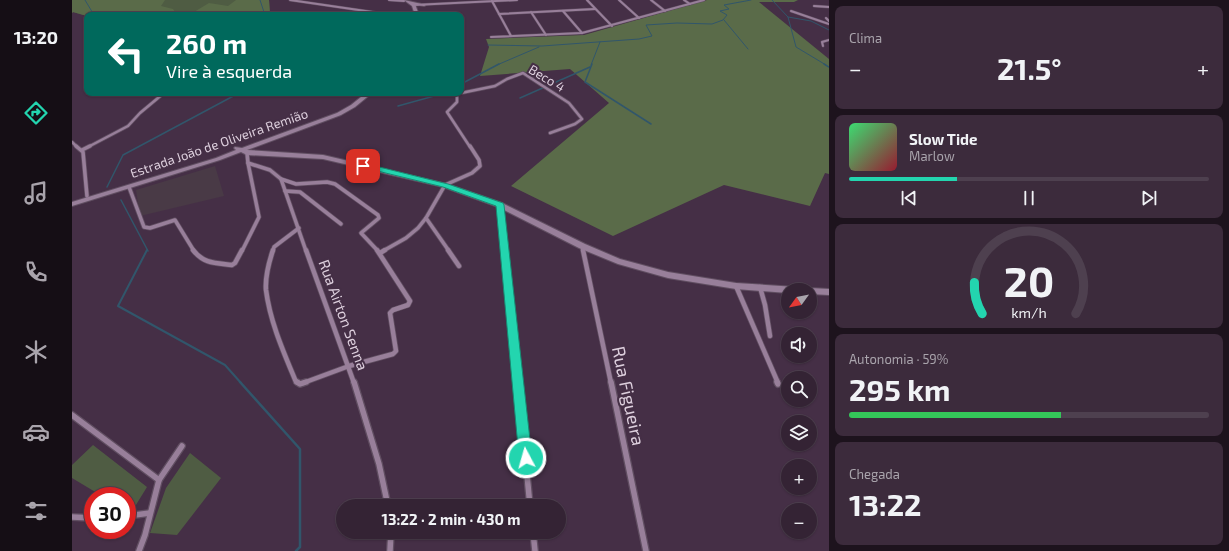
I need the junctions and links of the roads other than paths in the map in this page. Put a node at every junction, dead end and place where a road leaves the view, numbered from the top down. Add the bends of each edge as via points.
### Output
1 (290, 0) edge
2 (389, 0) edge
3 (517, 0) edge
4 (587, 0) edge
5 (619, 0) edge
6 (651, 0) edge
7 (684, 0) edge
8 (704, 0) edge
9 (479, 1) edge
10 (492, 1) junction
11 (409, 2) edge
12 (690, 4) junction
13 (424, 5) junction
14 (814, 6) dead end
15 (829, 7) edge
16 (595, 9) junction
17 (563, 11) junction
18 (665, 11) junction
19 (791, 11) dead end
20 (372, 12) edge
21 (414, 12) edge
22 (414, 12) edge
23 (418, 12) edge
24 (531, 12) junction
25 (499, 14) junction
26 (639, 18) junction
27 (829, 21) edge
28 (612, 26) junction
29 (582, 33) junction
30 (546, 35) junction
31 (511, 36) junction
32 (491, 37) dead end
33 (829, 40) edge
34 (823, 46) dead end
35 (464, 92) edge
36 (160, 96) edge
37 (356, 96) edge
38 (365, 96) edge
39 (457, 96) edge
40 (550, 133) dead end
41 (72, 142) edge
42 (239, 149) junction
43 (82, 150) junction
44 (248, 153) junction
45 (248, 163) junction
46 (281, 179) junction
47 (445, 185) junction
48 (129, 187) junction
49 (115, 190) junction
50 (285, 191) junction
51 (87, 196) junction
52 (72, 200) edge
53 (72, 204) edge
54 (500, 205) junction
55 (426, 218) junction
56 (341, 224) dead end
57 (299, 228) junction
58 (582, 246) junction
59 (380, 253) junction
60 (459, 266) dead end
61 (736, 286) junction
62 (760, 287) junction
63 (781, 289) edge
64 (817, 291) edge
65 (829, 292) edge
66 (770, 336) dead end
67 (349, 366) junction
68 (778, 384) dead end
69 (72, 415) edge
70 (182, 446) dead end
71 (159, 480) junction
72 (387, 499) edge
73 (529, 499) edge
74 (150, 513) junction
75 (136, 515) edge
76 (72, 517) edge
77 (84, 518) edge
78 (391, 539) edge
79 (534, 539) edge
80 (138, 551) edge
81 (390, 551) edge
82 (535, 551) edge
83 (646, 551) edge

1 - 20 street
2 - 11 street
3 - 10 street
4 - 16 street
5 - 26 street
6 - 18 street
7 - 12 street
8 - 12 street
9 - 10 street
9 - 13 street
10 - 25 street
11 - 13 main road
11 - 13 main road
11 - 21 main road
11 - 22 main road
11 - 23 main road
12 - 18 street
14 - 15 street
16 - 17 street
16 - 28 street
17 - 24 street
17 - 29 street
18 - 26 street
19 - 27 street
24 - 25 street
24 - 30 street
25 - 31 street
26 - 28 street
28 - 29 street
29 - 30 street
30 - 31 street
31 - 32 street
33 - 34 street via 822,42
35 - 40 street, Beco 4 via 495,86 523,73 569,103 582,119
36 - 43 street via 128,126
37 - 42 main road, Estrada João de Oliveira Remião via 333,111
38 - 42 main road, Estrada João de Oliveira Remião via 339,114
39 - 47 street, Beco 4 via 458,102 447,112 479,160 480,166 472,173
41 - 43 street
42 - 44 main road
42 - 48 main road, Estrada João de Oliveira Remião
42 - 49 main road, Estrada João de Oliveira Remião
43 - 51 street
44 - 45 street
44 - 47 main road via 323,157
45 - 46 street via 270,170
45 - 48 street via 259,217 235,263 232,264 207,262 199,257 175,220 150,228 144,227
46 - 50 street, Rua Airton Senna
46 - 59 street via 296,184 334,184 378,215 377,221 361,233
47 - 54 main road
47 - 55 street
48 - 49 main road, Estrada João de Oliveira Remião
49 - 51 main road, Estrada João de Oliveira Remião
49 - 53 main road, Estrada João de Oliveira Remião
50 - 56 street via 300,192
50 - 57 street, Rua Airton Senna
51 - 52 main road, Estrada João de Oliveira Remião
54 - 58 main road
54 - 73 street
55 - 59 street via 406,238
55 - 60 street
57 - 67 street, Rua Airton Senna via 319,290
57 - 67 street via 274,247 269,263 266,289 277,336 296,382 300,384
58 - 61 main road via 618,261 668,275
58 - 83 street, Rua Figueira
59 - 67 street via 410,303 390,313 396,352
61 - 62 main road
61 - 68 street
62 - 63 main road
62 - 66 street
64 - 65 main road
67 - 72 street, Rua Airton Senna
69 - 71 street
70 - 71 street
71 - 74 street
74 - 75 street
74 - 80 street
76 - 77 street
78 - 81 street
79 - 82 street

